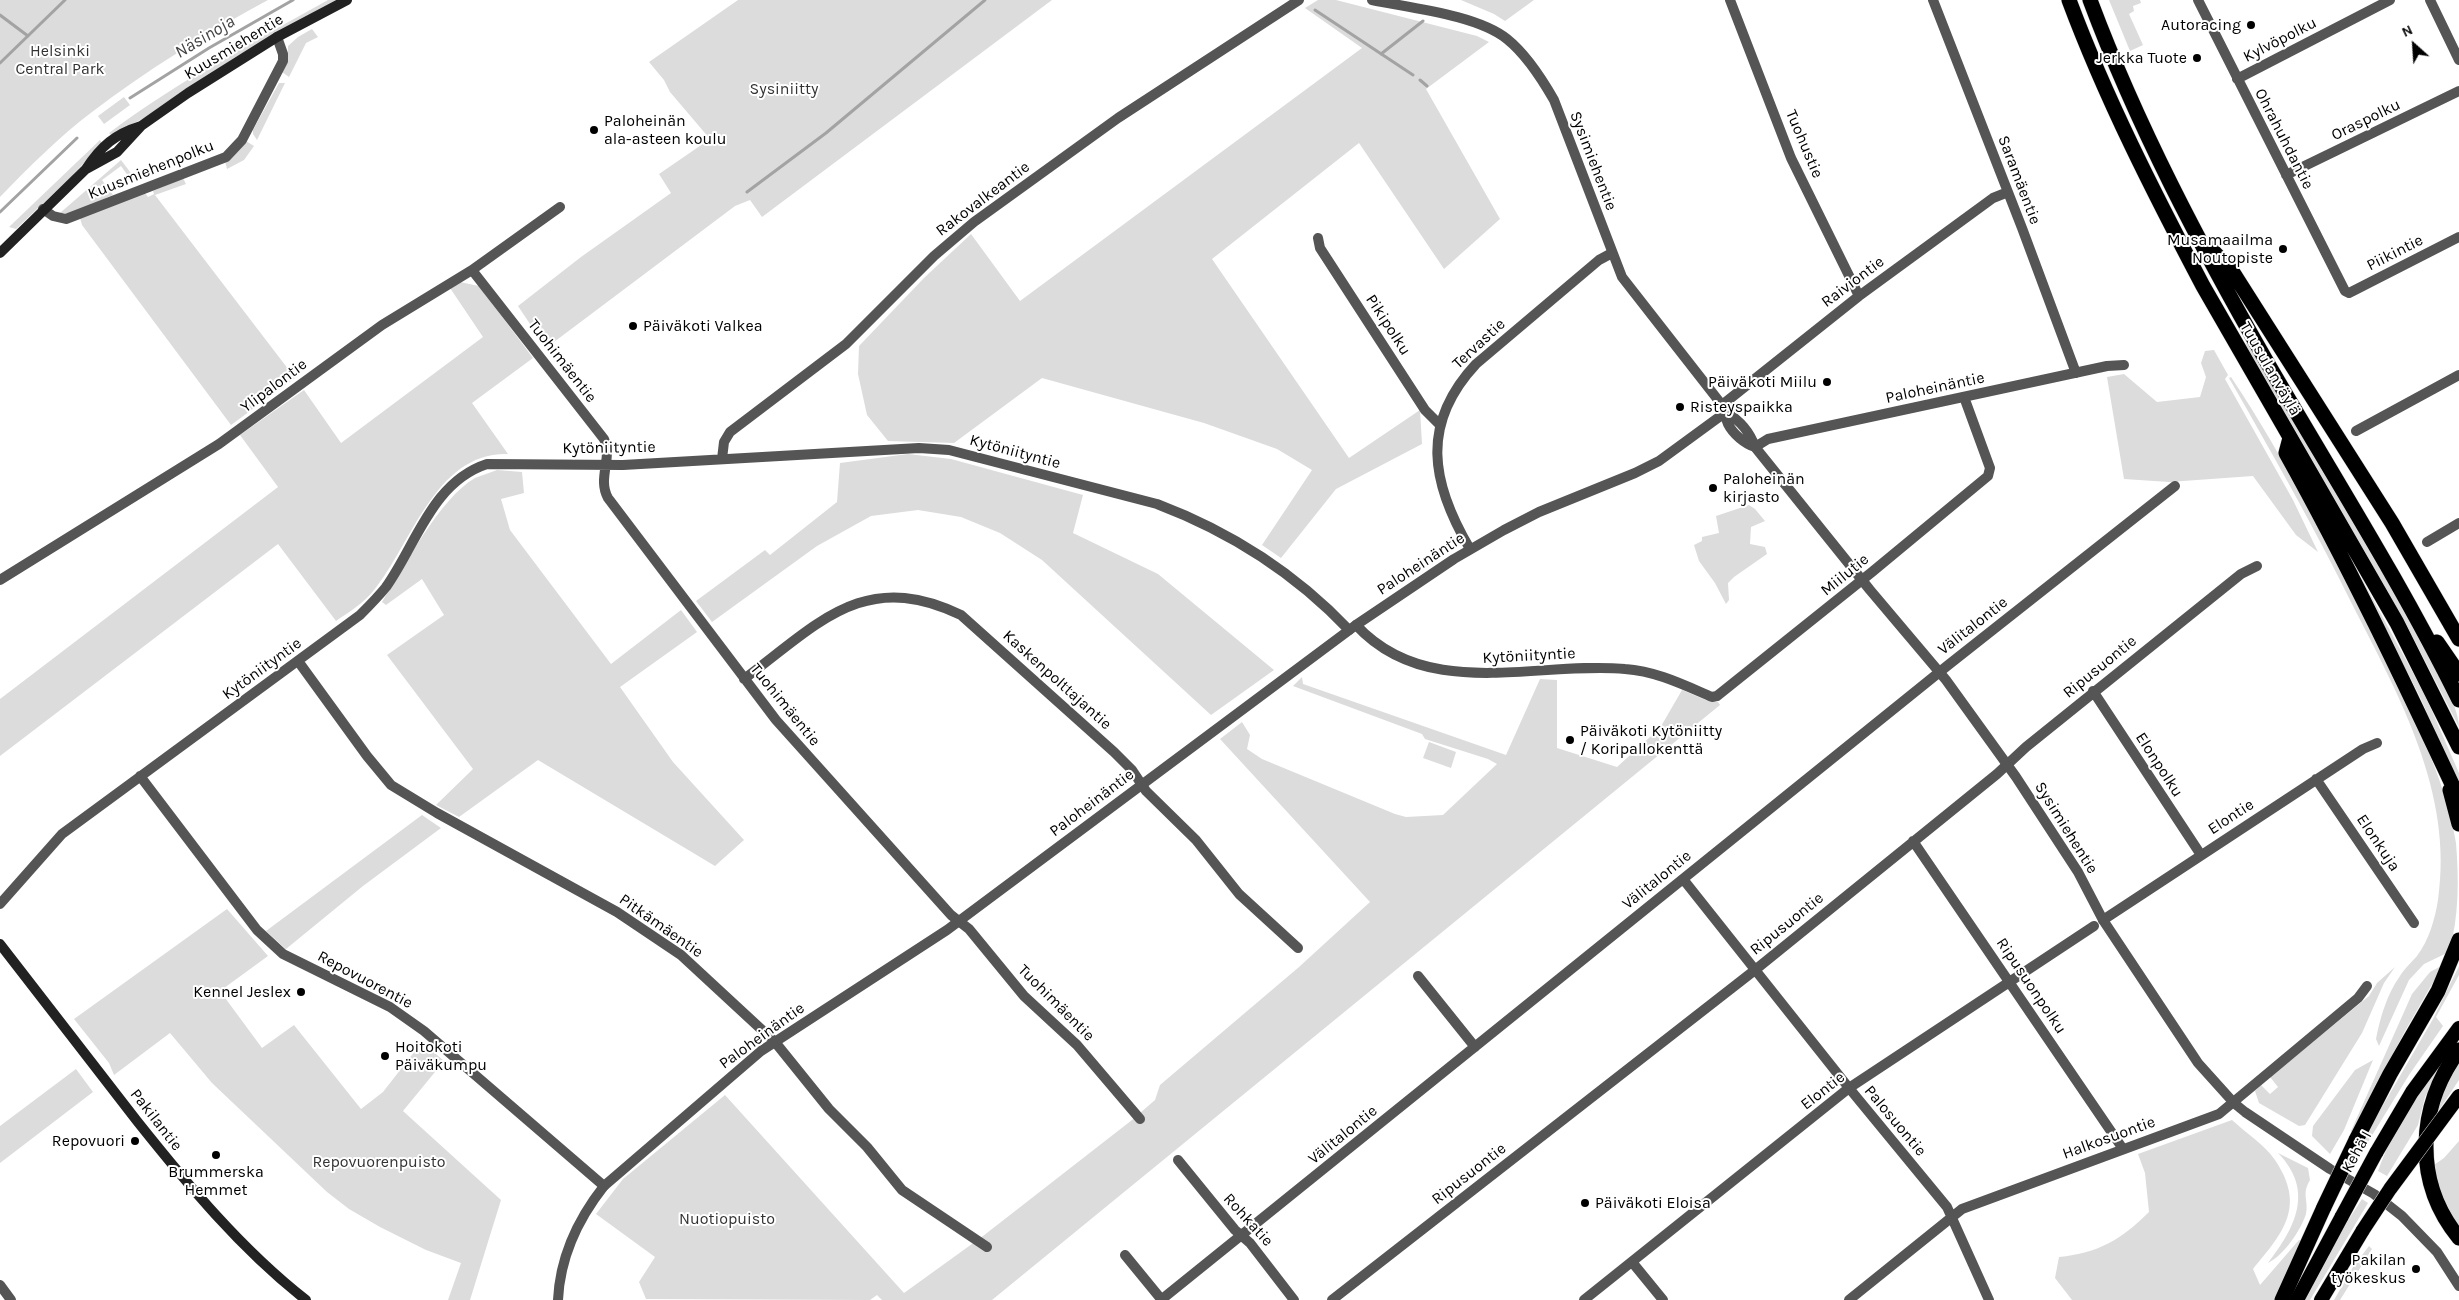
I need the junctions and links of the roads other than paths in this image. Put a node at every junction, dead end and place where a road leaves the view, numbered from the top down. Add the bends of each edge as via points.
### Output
1 (347, 0) edge
2 (1299, 0) edge
3 (1372, 0) edge
4 (1730, 0) edge
5 (1933, 0) edge
6 (2069, 0) edge
7 (2090, 0) edge
8 (2198, 0) edge
9 (2390, 0) edge
10 (2430, 0) edge
11 (277, 37) junction
12 (2459, 60) edge
13 (2237, 79) junction
14 (2459, 91) edge
15 (2286, 175) junction
16 (2008, 192) junction
17 (560, 207) dead end
18 (43, 209) junction
19 (2196, 232) junction
20 (1318, 238) dead end
21 (2459, 238) edge
22 (1612, 253) junction
23 (0, 254) edge
24 (472, 270) junction
25 (2345, 291) joint
26 (1859, 296) junction
27 (2124, 365) dead end
28 (2076, 373) junction
29 (2459, 375) edge
30 (1964, 397) junction
31 (1724, 408) junction
32 (1439, 424) junction
33 (2356, 431) dead end
34 (2290, 438) junction
35 (1755, 447) junction
36 (722, 459) junction
37 (605, 464) junction
38 (2175, 486) dead end
39 (2459, 523) edge
40 (2427, 542) dead end
41 (1470, 549) junction
42 (2414, 561) junction
43 (2257, 566) dead end
44 (0, 580) edge
45 (1862, 580) junction
46 (2415, 614) junction
47 (1353, 627) junction
48 (2459, 629) edge
49 (2459, 639) edge
50 (298, 661) junction
51 (1940, 672) junction
52 (2459, 674) edge
53 (744, 680) junction
54 (2093, 692) junction
55 (1712, 697) joint
56 (2459, 700) edge
57 (2377, 743) dead end
58 (2459, 747) edge
59 (2442, 762) junction
60 (2006, 764) junction
61 (140, 776) junction
62 (2316, 780) junction
63 (1142, 784) junction
64 (2459, 799) edge
65 (2459, 824) edge
66 (1913, 841) junction
67 (2200, 855) junction
68 (1683, 879) junction
69 (0, 904) edge
70 (958, 921) junction
71 (2098, 923) junction
72 (2414, 923) dead end
73 (2459, 940) edge
74 (0, 944) edge
75 (1298, 948) dead end
76 (1755, 970) junction
77 (1418, 976) dead end
78 (2010, 981) junction
79 (2368, 986) dead end
80 (2459, 1028) edge
81 (775, 1042) junction
82 (1475, 1048) junction
83 (2459, 1050) edge
84 (1849, 1088) junction
85 (2459, 1096) edge
86 (2234, 1103) junction
87 (1140, 1119) dead end
88 (2123, 1149) junction
89 (1178, 1160) dead end
90 (604, 1186) junction
91 (1952, 1216) junction
92 (1242, 1236) junction
93 (2459, 1238) edge
94 (987, 1246) dead end
95 (1125, 1255) dead end
96 (1632, 1262) junction
97 (0, 1285) edge
98 (2459, 1286) edge
99 (11, 1300) edge
100 (306, 1300) edge
101 (558, 1300) edge
102 (1161, 1300) edge
103 (1294, 1300) edge
104 (1332, 1300) edge
105 (1584, 1300) edge
106 (1663, 1300) edge
107 (1848, 1300) edge
108 (1989, 1300) edge
109 (2282, 1300) edge
110 (2297, 1300) edge
111 (2321, 1300) edge

1 - 11 main road, Kuusmiehentie
2 - 36 street, Rakovalkeantie via 1118,118 952,239 846,344 730,432 724,442
3 - 22 street, Sysimiehentie via 1475,22 1515,46 1554,100
4 - 26 street, Tuohustie via 1791,158
5 - 16 street, Saramäentie
6 - 34 highway, Tuusulanväylä via 2143,171 2203,286
7 - 19 highway, Tuusulanväylä via 2126,88
8 - 13 street, Ohrahuhdantie
9 - 13 street, Kylvöpolku
10 - 12 street
11 - 18 main road, Kuusmiehentie via 142,126 108,141 86,169
11 - 18 street, Kuusmiehenpolku via 283,54 280,68 242,140 226,157 66,219
13 - 15 street, Ohrahuhdantie
14 - 15 street, Oraspolku
15 - 25 street, Ohrahuhdantie
16 - 26 street, Raiviontie via 1993,198
16 - 28 street, Saramäentie
17 - 24 street, Ylipalontie
18 - 23 main road, Kuusmiehentie
19 - 42 highway via 2232,271
19 - 46 highway, Tuusulanväylä via 2268,364
20 - 32 street, Pikipolku via 1320,248 1425,410
21 - 25 street, Piikintie via 2355,290
22 - 31 street, Sysimiehentie via 1627,284
22 - 32 street, Tervastie via 1599,260 1476,364 1459,384
24 - 37 street, Tuohimäentie via 604,439 607,446
24 - 44 street, Ylipalontie via 382,324 219,444
26 - 31 street, Raiviontie
27 - 28 street, Paloheinäntie
28 - 30 street, Paloheinäntie
29 - 33 street
30 - 35 street, Paloheinäntie via 1768,439
30 - 45 street, Miilutie via 1990,468 1988,476
31 - 35 street, Sysimiehentie via 1749,433
31 - 41 street, Paloheinäntie via 1648,467 1539,512
32 - 41 street, Tervastie via 1437,468
34 - 58 highway, Tuusulanväylä via 2397,623
34 - 59 highway via 2286,453 2350,574
35 - 45 street, Sysimiehentie
36 - 37 street, Kytöniityntie
36 - 47 street, Kytöniityntie via 934,448 1157,504 1254,550
37 - 50 street, Kytöniityntie via 497,462 468,473 451,486 434,506 373,602 360,616
37 - 53 street, Tuohimäentie via 603,486 608,498
38 - 51 street, Välitalontie
39 - 40 street
41 - 47 street, Paloheinäntie
42 - 48 highway
42 - 49 highway
43 - 54 street, Ripusuontie via 2241,574
45 - 51 street, Sysimiehentie
45 - 55 street, Miilutie via 1721,694
46 - 52 highway via 2452,660
46 - 56 highway, Tuusulanväylä
47 - 55 street, Kytöniityntie via 1383,648 1410,661 1444,671 1494,674 1626,669 1672,679
47 - 63 street, Paloheinäntie
50 - 61 street, Kytöniityntie
50 - 81 street, Pitkämäentie via 392,785 647,931 682,955
51 - 60 street, Sysimiehentie
51 - 68 street, Välitalontie
53 - 63 street, Kaskenpolttajantie via 823,619 846,607 894,597 935,602 961,615 977,628 1114,752
53 - 70 street, Tuohimäentie via 808,758
54 - 60 street, Ripusuontie
54 - 67 street, Elonpolku
57 - 62 street, Elontie
59 - 64 highway
59 - 65 highway
60 - 66 street, Ripusuontie
60 - 71 street, Sysimiehentie via 2078,872
61 - 69 street, Kytöniityntie via 62,834
61 - 90 street, Repovuorentie via 270,944 283,954 390,1008 424,1030
62 - 67 street, Elontie
62 - 72 street, Elonkuja
63 - 70 street, Paloheinäntie
63 - 75 street, Kaskenpolttajantie via 1196,840 1239,894
66 - 76 street, Ripusuontie
66 - 78 street, Ripusuonpolku
67 - 71 street, Elontie
68 - 76 street, Palosuontie
68 - 82 street, Välitalontie
70 - 81 street, Paloheinäntie
70 - 87 street, Tuohimäentie via 969,929 1024,996 1092,1061
71 - 78 street, Elontie
71 - 86 street, Sysimiehentie via 2198,1063
73 - 109 highway, bridge via 2438,991 2356,1140
74 - 100 main road, Pakilantie via 217,1218
76 - 84 street, Palosuontie
76 - 104 street, Ripusuontie
77 - 82 street
78 - 84 street, Elontie
78 - 88 street, Ripusuonpolku
79 - 86 street, Halkosuontie
80 - 110 highway, Kehä I, bridge via 2412,1092
81 - 90 street, Paloheinäntie
81 - 94 street, Pitkämäentie via 828,1109 867,1147 902,1190
82 - 92 street, Välitalontie
83 - 93 highway via 2432,1100 2425,1141 2427,1176 2436,1203
84 - 91 street, Palosuontie
84 - 96 street, Elontie
85 - 111 highway, bridge via 2363,1230
86 - 88 street, Halkosuontie via 2219,1114
86 - 98 street, Sysimiehentie via 2330,1169 2374,1194 2402,1216 2437,1252
88 - 91 street, Halkosuontie via 1962,1209
89 - 92 street, Rohkatie
90 - 101 street, Paloheinäntie via 572,1237
91 - 107 street, Halkosuontie
91 - 108 street, Palosuontie
92 - 102 street, Välitalontie
92 - 103 street, Rohkatie
95 - 102 street
96 - 105 street, Elontie
96 - 106 street
97 - 99 street

